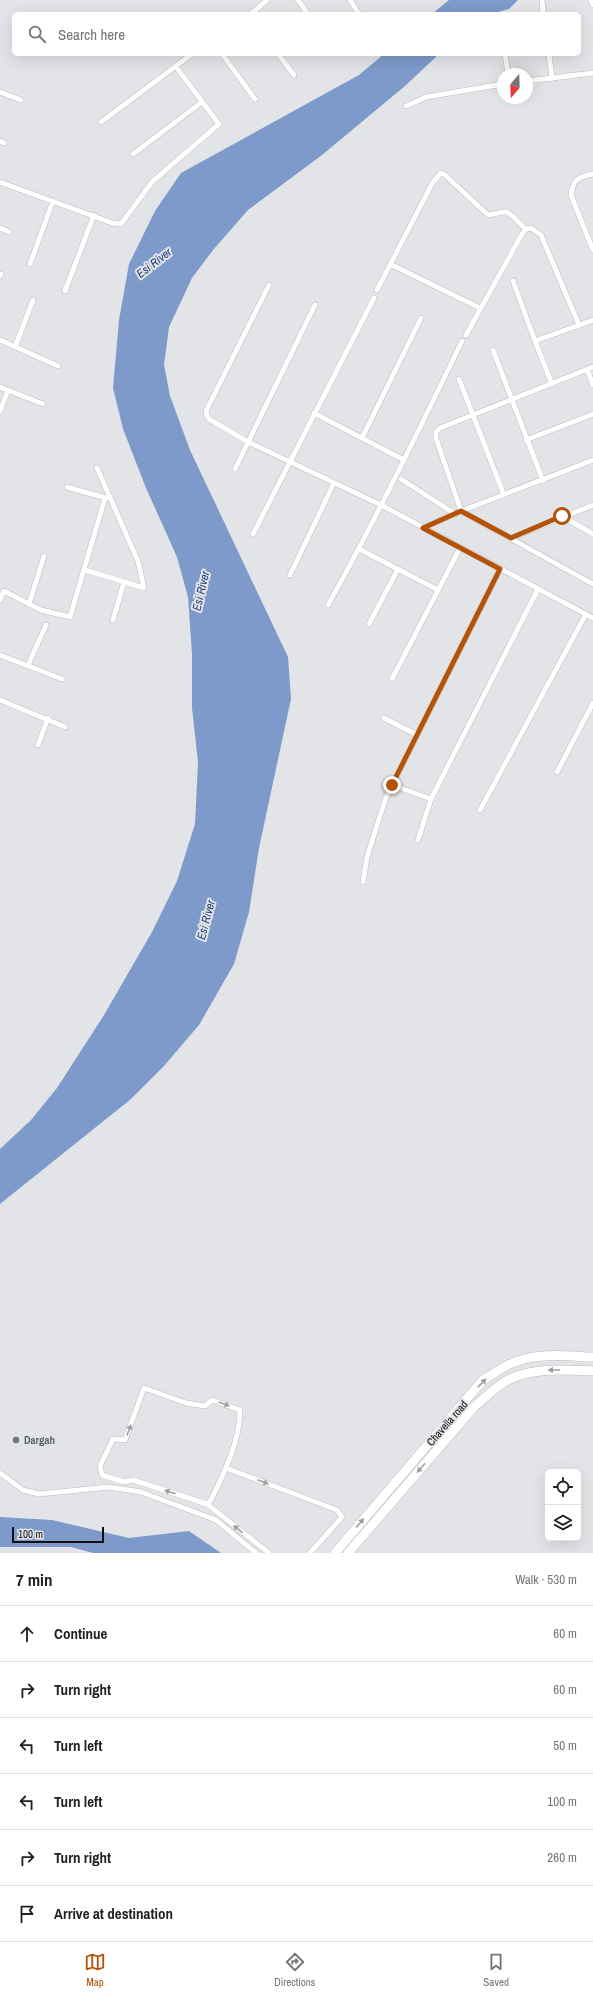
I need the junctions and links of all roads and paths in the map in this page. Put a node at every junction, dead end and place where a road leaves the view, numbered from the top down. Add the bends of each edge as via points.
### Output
1 (267, 0) edge
2 (298, 0) edge
3 (350, 0) edge
4 (542, 0) edge
5 (590, 0) edge
6 (593, 5) edge
7 (253, 12) edge
8 (307, 12) edge
9 (358, 12) edge
10 (543, 12) edge
11 (190, 56) edge
12 (223, 56) edge
13 (280, 56) edge
14 (505, 56) edge
15 (549, 56) edge
16 (176, 67) junction
17 (507, 68) edge
18 (593, 73) edge
19 (294, 75) dead end
20 (552, 78) junction
21 (533, 80) edge
22 (497, 85) edge
23 (0, 92) edge
24 (255, 99) dead end
25 (21, 100) dead end
26 (202, 102) junction
27 (406, 106) dead end
28 (101, 122) dead end
29 (133, 154) dead end
30 (593, 174) edge
31 (0, 182) edge
32 (52, 201) junction
33 (94, 215) junction
34 (0, 228) edge
35 (526, 229) junction
36 (9, 232) dead end
37 (593, 250) edge
38 (30, 264) dead end
39 (390, 264) junction
40 (513, 281) dead end
41 (269, 285) dead end
42 (377, 290) dead end
43 (65, 291) dead end
44 (374, 298) dead end
45 (33, 300) dead end
46 (316, 305) dead end
47 (480, 308) junction
48 (421, 318) dead end
49 (593, 320) edge
50 (579, 325) junction
51 (466, 335) dead end
52 (0, 340) edge
53 (462, 340) dead end
54 (535, 341) junction
55 (15, 347) junction
56 (493, 350) dead end
57 (58, 366) dead end
58 (593, 367) edge
59 (587, 370) junction
60 (459, 379) dead end
61 (552, 384) junction
62 (593, 385) edge
63 (0, 387) edge
64 (8, 390) junction
65 (512, 400) junction
66 (43, 404) dead end
67 (0, 411) edge
68 (314, 414) junction
69 (593, 414) edge
70 (473, 415) junction
71 (362, 438) junction
72 (526, 440) junction
73 (248, 442) junction
74 (404, 460) junction
75 (593, 460) edge
76 (289, 461) junction
77 (97, 468) dead end
78 (235, 469) dead end
79 (401, 479) dead end
80 (542, 481) junction
81 (334, 483) junction
82 (67, 487) dead end
83 (504, 495) junction
84 (107, 497) junction
85 (381, 505) junction
86 (593, 505) edge
87 (461, 511) junction
88 (455, 514) junction
89 (562, 516) junction
90 (423, 528) junction
91 (253, 534) dead end
92 (593, 534) edge
93 (511, 538) junction
94 (460, 548) junction
95 (359, 549) junction
96 (44, 556) dead end
97 (398, 569) junction
98 (500, 569) junction
99 (85, 570) junction
100 (290, 575) dead end
101 (124, 582) junction
102 (593, 584) edge
103 (538, 589) junction
104 (2, 590) edge
105 (438, 590) junction
106 (0, 600) edge
107 (29, 604) junction
108 (328, 605) dead end
109 (586, 614) junction
110 (593, 618) edge
111 (113, 620) dead end
112 (369, 624) dead end
113 (46, 625) dead end
114 (0, 655) edge
115 (28, 666) junction
116 (62, 679) dead end
117 (392, 679) dead end
118 (0, 700) edge
119 (593, 703) edge
120 (48, 718) junction
121 (384, 718) dead end
122 (66, 727) dead end
123 (417, 735) junction
124 (38, 745) dead end
125 (557, 772) dead end
126 (392, 785) junction
127 (431, 799) junction
128 (480, 810) dead end
129 (418, 840) dead end
130 (363, 882) dead end
131 (593, 1357) edge
132 (593, 1371) edge
133 (226, 1468) junction
134 (0, 1473) edge
135 (207, 1504) junction
136 (256, 1553) edge
137 (269, 1553) edge
138 (310, 1553) edge
139 (335, 1553) edge
140 (348, 1553) edge

1 - 7 street
2 - 8 street
3 - 9 street
4 - 10 street
5 - 6 street
11 - 16 street
12 - 24 street
13 - 19 street
14 - 17 street
15 - 20 street
16 - 26 street
16 - 28 street
18 - 20 street
20 - 21 street
22 - 27 street via 426,98
23 - 25 street
26 - 29 street
26 - 33 street via 219,124 152,182 121,224
30 - 37 street via 579,177 572,186 571,195
31 - 32 street
32 - 33 street
32 - 38 street
33 - 43 street
34 - 36 street
35 - 39 street via 508,212 487,214 441,173 433,182
35 - 47 street
35 - 50 street via 530,228 541,235
39 - 42 street
39 - 47 street
40 - 54 street
41 - 73 street via 206,414 209,419
44 - 68 street
45 - 55 street
46 - 73 street
47 - 51 street
48 - 71 street
49 - 50 street
50 - 54 street
52 - 55 street
53 - 74 street
54 - 61 street
55 - 57 street
56 - 65 street
58 - 59 street
59 - 61 street
59 - 62 street
60 - 70 street
61 - 65 street
63 - 64 street
64 - 66 street
64 - 67 street
65 - 70 street
65 - 72 street
68 - 71 street
68 - 76 street
69 - 72 street
70 - 83 street
70 - 87 street via 436,432
71 - 74 street
72 - 80 street
73 - 76 street
73 - 78 street
74 - 85 street
75 - 80 street
76 - 81 street
76 - 91 street
77 - 84 street
79 - 88 street
80 - 83 street
81 - 85 street
81 - 100 street
82 - 84 street
83 - 87 street
84 - 99 street
84 - 101 street via 138,561 144,588
85 - 90 street
85 - 95 street
86 - 89 street
87 - 88 street
87 - 93 street
88 - 90 street
89 - 92 street
89 - 93 street
90 - 94 street
93 - 102 street
94 - 98 street
94 - 105 street
95 - 97 street
95 - 108 street
96 - 107 street
97 - 105 street
97 - 112 street
98 - 103 street
98 - 123 street
99 - 101 street
99 - 107 street via 70,617 41,610
101 - 111 street
103 - 109 street
103 - 127 street
104 - 106 street
104 - 107 street
105 - 117 street
109 - 110 street
109 - 128 street
113 - 115 street
114 - 115 street
115 - 116 street
118 - 120 street
119 - 125 street
120 - 122 street
120 - 124 street
121 - 123 street
123 - 126 street
126 - 127 street
126 - 130 street via 367,857
127 - 129 street
139 -> 131 highway, Chavella road via 483,1380 521,1359 545,1355
132 -> 140 highway, Chavella road via 549,1369 527,1373 496,1388 474,1407
133 - 135 street
135 -> 133 street via 133,1480 124,1482 102,1475 100,1466 113,1439 125,1440 144,1388 186,1402 205,1406 212,1400 240,1410 240,1422
133 -> 138 street via 337,1510 342,1517
134 - 136 street via 23,1490 39,1494 109,1487 141,1492 216,1520
137 -> 135 street

